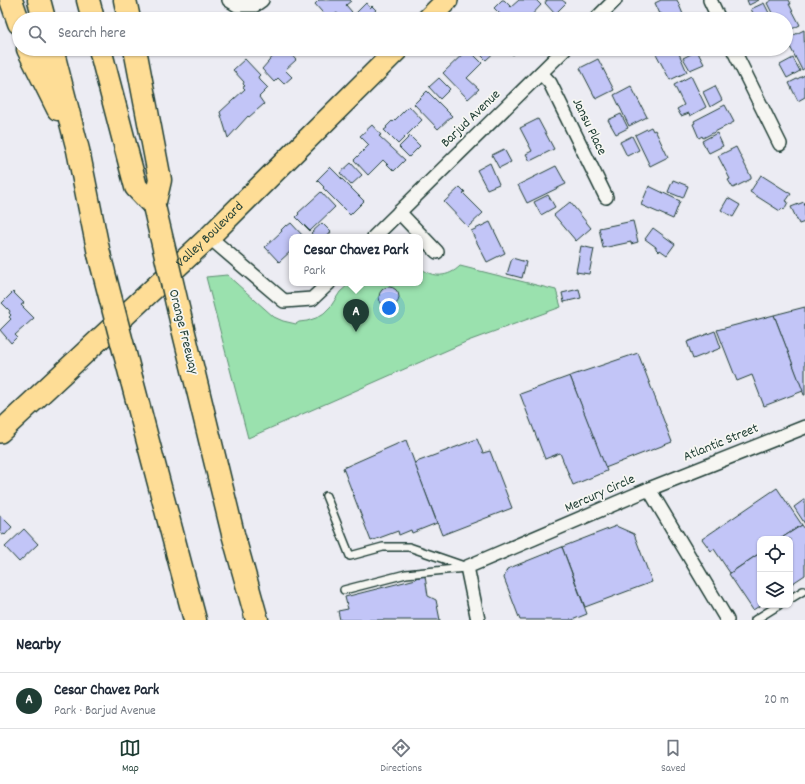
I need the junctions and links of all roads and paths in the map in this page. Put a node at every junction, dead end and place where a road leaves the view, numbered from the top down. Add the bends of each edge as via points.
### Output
1 (11, 0) edge
2 (39, 0) edge
3 (88, 0) edge
4 (125, 0) edge
5 (262, 0) edge
6 (447, 0) edge
7 (615, 0) edge
8 (710, 0) edge
9 (233, 3) edge
10 (15, 12) edge
11 (42, 12) edge
12 (91, 12) edge
13 (128, 12) edge
14 (435, 12) edge
15 (603, 12) edge
16 (716, 12) edge
17 (31, 56) edge
18 (54, 56) edge
19 (102, 56) edge
20 (136, 56) edge
21 (391, 56) edge
22 (559, 56) edge
23 (736, 56) edge
24 (541, 73) junction
25 (780, 144) dead end
26 (78, 150) junction
27 (606, 197) dead end
28 (154, 206) junction
29 (398, 212) junction
30 (377, 234) edge
31 (419, 234) edge
32 (209, 237) junction
33 (423, 238) edge
34 (437, 252) dead end
35 (326, 286) edge
36 (805, 427) edge
37 (0, 432) edge
38 (649, 489) junction
39 (326, 496) dead end
40 (467, 567) junction
41 (344, 590) dead end
42 (803, 591) dead end
43 (793, 597) edge
44 (774, 608) edge
45 (195, 620) edge
46 (257, 620) edge
47 (478, 620) edge
48 (727, 620) edge
49 (756, 620) edge

1 - 10 highway
2 - 11 highway
3 - 12 highway
4 - 13 highway
5 - 9 street via 255,5
6 - 14 main road
7 - 15 street
8 - 16 street
17 - 26 highway
18 - 26 highway
19 - 28 highway via 136,187
20 - 28 highway via 160,180
21 - 32 main road, Valley Boulevard
22 - 24 street, Barjud Avenue
23 - 25 street
24 - 27 street, Jansu Place via 550,83
24 - 29 street, Barjud Avenue
26 - 45 highway, bridge via 99,254
28 - 46 highway, Orange Freeway, bridge via 211,447
29 - 30 street, Barjud Avenue
29 - 31 street
32 - 35 street via 284,301 312,298
32 - 37 main road, Valley Boulevard
33 - 34 street
36 - 38 street, Atlantic Street
38 - 40 street, Mercury Circle
38 - 48 street, Mercury Circle
39 - 40 lane via 350,556 383,547 409,547
40 - 41 lane via 406,574
40 - 47 street
42 - 43 lane
44 - 49 lane

